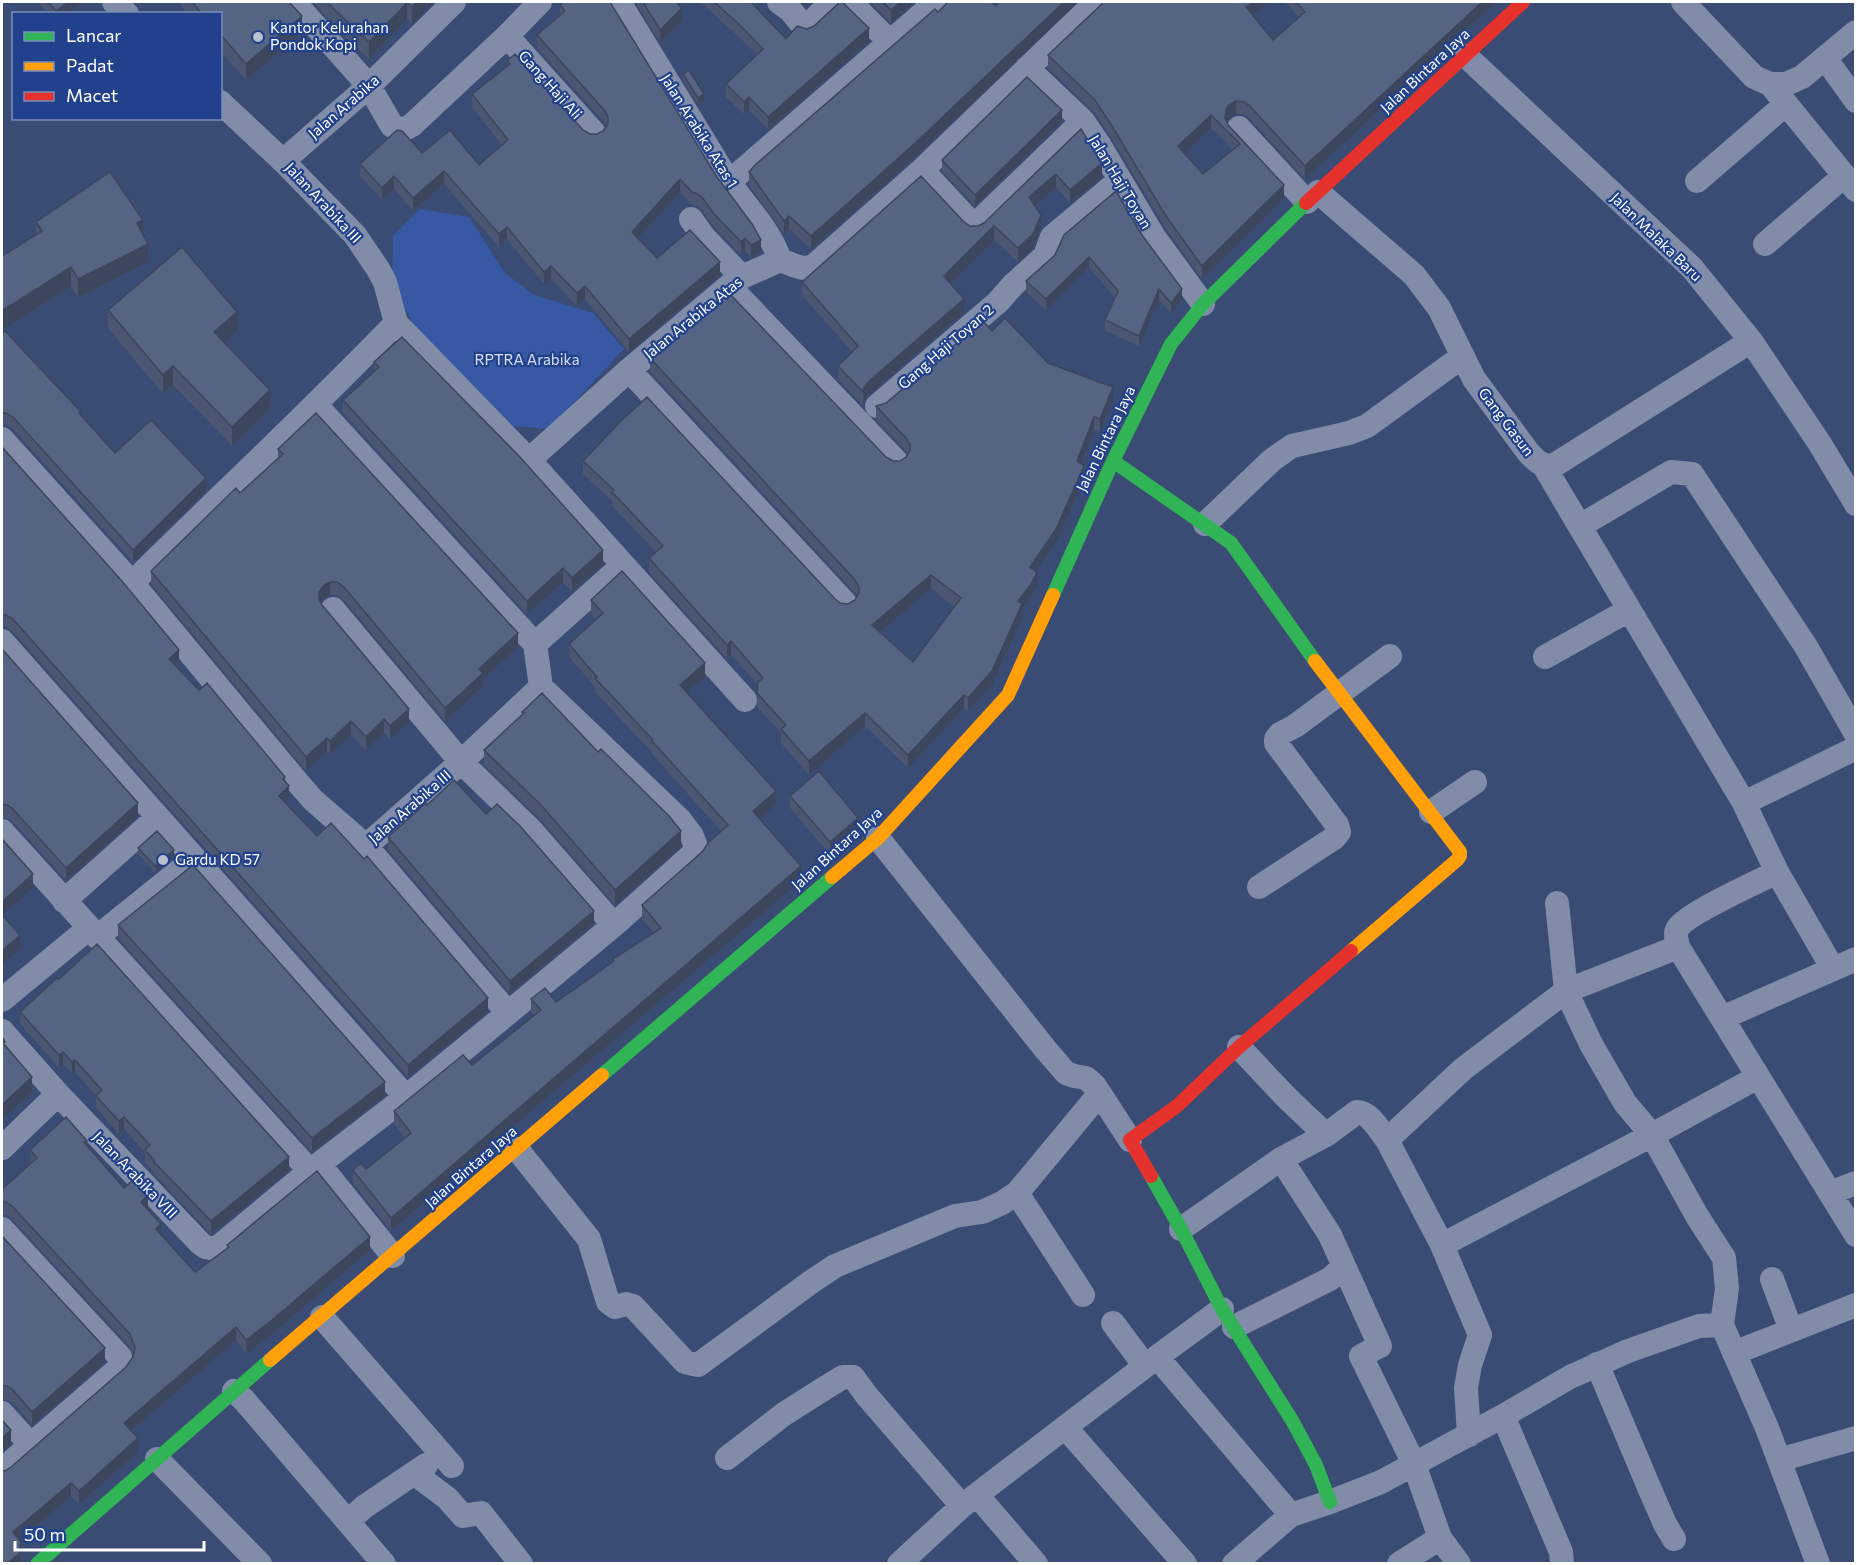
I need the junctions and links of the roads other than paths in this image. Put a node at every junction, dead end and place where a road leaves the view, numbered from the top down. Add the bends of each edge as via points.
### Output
1 (294, 2) edge
2 (454, 2) edge
3 (540, 2) edge
4 (619, 2) edge
5 (832, 2) edge
6 (850, 2) edge
7 (936, 2) edge
8 (1096, 2) edge
9 (1523, 2) edge
10 (1683, 2) edge
11 (786, 8) edge
12 (1856, 32) edge
13 (507, 36) junction
14 (890, 42) junction
15 (1466, 56) junction
16 (1825, 58) junction
17 (1028, 68) junction
18 (1770, 84) junction
19 (369, 86) junction
20 (1856, 101) edge
21 (222, 104) edge
22 (1786, 104) junction
23 (1083, 122) junction
24 (1239, 128) dead end
25 (594, 134) edge
26 (283, 161) junction
27 (922, 170) junction
28 (1120, 180) junction
29 (1697, 181) dead end
30 (729, 182) junction
31 (1850, 183) edge
32 (1312, 197) junction
33 (691, 219) dead end
34 (1765, 244) dead end
35 (780, 260) junction
36 (736, 282) junction
37 (1203, 304) junction
38 (396, 323) junction
39 (1751, 340) junction
40 (1463, 356) junction
41 (629, 370) junction
42 (316, 405) junction
43 (877, 406) edge
44 (2, 439) edge
45 (529, 460) junction
46 (896, 461) edge
47 (1113, 461) junction
48 (1544, 466) junction
49 (1856, 504) edge
50 (1204, 524) junction
51 (1580, 526) junction
52 (622, 566) junction
53 (132, 583) junction
54 (845, 603) edge
55 (333, 609) dead end
56 (1629, 610) junction
57 (2, 641) edge
58 (534, 644) junction
59 (1390, 656) dead end
60 (1545, 657) dead end
61 (541, 687) junction
62 (1339, 694) junction
63 (745, 700) dead end
64 (1856, 734) edge
65 (1856, 747) edge
66 (461, 762) junction
67 (1475, 782) dead end
68 (1744, 803) junction
69 (1431, 812) junction
70 (158, 817) junction
71 (2, 831) edge
72 (878, 838) junction
73 (366, 846) junction
74 (194, 858) junction
75 (1778, 872) junction
76 (1259, 887) dead end
77 (64, 901) junction
78 (1557, 903) dead end
79 (614, 925) junction
80 (93, 933) junction
81 (1678, 946) junction
82 (1856, 959) edge
83 (1833, 969) junction
84 (1566, 992) junction
85 (2, 1000) edge
86 (508, 1013) junction
87 (1722, 1018) junction
88 (2, 1031) edge
89 (1239, 1047) junction
90 (1758, 1077) junction
91 (58, 1094) junction
92 (406, 1097) junction
93 (1104, 1100) junction
94 (1326, 1135) junction
95 (1652, 1135) junction
96 (1130, 1140) junction
97 (1387, 1140) junction
98 (2, 1148) edge
99 (518, 1149) junction
100 (1281, 1159) junction
101 (315, 1168) junction
102 (1856, 1183) edge
103 (1017, 1193) junction
104 (1830, 1193) junction
105 (2, 1229) edge
106 (1181, 1229) junction
107 (1856, 1235) edge
108 (1442, 1245) junction
109 (393, 1256) junction
110 (1344, 1266) junction
111 (1772, 1279) dead end
112 (1083, 1294) dead end
113 (1856, 1305) edge
114 (322, 1317) junction
115 (1228, 1318) junction
116 (1113, 1323) dead end
117 (1722, 1325) junction
118 (1791, 1330) junction
119 (1734, 1353) junction
120 (1151, 1361) junction
121 (1597, 1364) junction
122 (234, 1391) junction
123 (2, 1413) edge
124 (1503, 1416) junction
125 (1065, 1427) junction
126 (1469, 1435) junction
127 (1856, 1438) edge
128 (31, 1445) junction
129 (727, 1458) dead end
130 (157, 1459) junction
131 (1779, 1460) junction
132 (1414, 1464) junction
133 (2, 1470) edge
134 (415, 1474) junction
135 (970, 1501) junction
136 (1330, 1502) junction
137 (1291, 1515) junction
138 (348, 1521) junction
139 (1440, 1538) junction
140 (1674, 1539) dead end
141 (37, 1563) edge
142 (260, 1563) edge
143 (384, 1563) edge
144 (521, 1563) edge
145 (899, 1563) edge
146 (1036, 1563) edge
147 (1185, 1563) edge
148 (1234, 1563) edge
149 (1398, 1563) edge
150 (1459, 1563) edge
151 (1562, 1563) edge
152 (1818, 1563) edge

1 - 19 street
2 - 19 street, Jalan Arabika
3 - 13 street
4 - 30 street, Jalan Arabika Atas 1
5 - 11 street via 805,28
6 - 14 street
7 - 14 street
8 - 17 street
9 - 15 street, Jalan Bintara Jaya
10 - 18 street via 1754,77
12 - 16 street
13 - 19 street via 403,130 392,126
13 - 25 street, Gang Haji Ali
14 - 30 street
15 - 32 street, Jalan Bintara Jaya
15 - 39 street, Jalan Malaka Baru via 1692,268
16 - 18 street via 1802,77 1786,84
16 - 20 street
17 - 23 street, Jalan Haji Toyan
17 - 27 street
18 - 22 street
19 - 26 street, Jalan Arabika
21 - 26 street, Jalan Arabika III
22 - 29 street
22 - 31 street
23 - 27 street via 974,226
23 - 28 street, Jalan Haji Toyan
24 - 32 street, Gang Gasun
26 - 38 street, Jalan Arabika III via 367,251 385,282
27 - 35 street via 809,269
28 - 37 street, Jalan Haji Toyan via 1154,237
28 - 43 street, Gang Haji Toyan 2 via 1052,237 1045,256 998,302
30 - 35 street, Jalan Arabika Atas 1 via 767,230
31 - 34 street
32 - 37 street, Jalan Bintara Jaya
32 - 40 street, Gang Gasun via 1414,275 1439,308
33 - 36 street
35 - 36 street, Jalan Arabika Atas
36 - 41 street, Jalan Arabika Atas
36 - 46 street
37 - 47 street, Jalan Bintara Jaya via 1171,344
38 - 42 street
38 - 45 street, Jalan Arabika III
39 - 48 street, Gang Gasun via 1553,466
39 - 49 street, Jalan Malaka Baru
40 - 48 street, Gang Gasun via 1474,379 1521,443
40 - 50 street via 1366,426 1292,446
41 - 45 street, Jalan Arabika Atas
41 - 54 street
42 - 53 street
42 - 58 street
44 - 53 street, Jalan Arabika III
45 - 52 street, Jalan Arabika III
47 - 50 street
47 - 72 street, Jalan Bintara Jaya via 1008,695
48 - 51 street
50 - 62 street via 1231,543
51 - 56 street
51 - 64 street via 1671,472 1692,474 1805,645
52 - 58 street
52 - 63 street, Jalan Arabika III
53 - 73 street, Jalan Arabika III via 292,777
55 - 66 street
56 - 60 street
56 - 68 street
57 - 70 street
58 - 61 street
59 - 62 street
61 - 66 street, Jalan Arabika III
61 - 79 street via 680,820 696,846 693,854
62 - 69 street
62 - 76 street via 1276,739 1339,828 1337,835
65 - 68 street
66 - 73 street, Jalan Arabika III
66 - 79 street via 530,829
67 - 69 street
68 - 75 street
69 - 89 street via 1460,852 1457,860
70 - 74 street
70 - 77 street
71 - 77 street
72 - 93 street via 1046,1050 1066,1072 1086,1078
72 - 99 street, Jalan Bintara Jaya
73 - 86 street
74 - 80 street
74 - 92 street
75 - 81 street via 1685,921 1676,934
75 - 83 street
77 - 80 street
78 - 84 street
79 - 86 street
80 - 85 street
80 - 101 street
81 - 84 street
81 - 87 street
82 - 83 street
83 - 87 street
84 - 95 street via 1625,1103
84 - 97 street via 1463,1069
86 - 92 street
87 - 90 street
88 - 91 street, Jalan Arabika VIII
89 - 94 street
89 - 96 street via 1177,1106
90 - 95 street
90 - 104 street
91 - 98 street
91 - 101 street, Jalan Arabika VIII via 206,1247 216,1249
92 - 101 street
93 - 96 street
93 - 103 street via 1096,1098
94 - 97 street via 1357,1112 1363,1112
94 - 100 street
95 - 108 street
95 - 117 street via 1724,1258 1728,1288
96 - 106 street
97 - 108 street
99 - 103 street via 589,1239 608,1302 615,1307 633,1306 685,1362 698,1365 836,1266 955,1216 982,1212
99 - 109 street, Jalan Bintara Jaya
100 - 106 street
100 - 110 street via 1330,1235
101 - 109 street
102 - 104 street
103 - 112 street
104 - 107 street
105 - 128 street via 120,1357 121,1363
106 - 115 street
108 - 126 street via 1480,1335 1466,1388
109 - 114 street, Jalan Bintara Jaya
110 - 115 street via 1330,1279
110 - 132 street via 1380,1346 1361,1356
111 - 118 street
113 - 118 street
114 - 122 street, Jalan Bintara Jaya
114 - 134 street via 447,1460
115 - 120 street
115 - 136 street via 1293,1422
116 - 120 street
117 - 119 street
117 - 121 street via 1699,1326
118 - 119 street
119 - 131 street
120 - 125 street
120 - 137 street
121 - 124 street
121 - 140 street
122 - 130 street, Jalan Bintara Jaya
122 - 138 street
123 - 128 street
124 - 126 street
124 - 151 street via 1561,1552
125 - 135 street
125 - 147 street
126 - 132 street
127 - 131 street
128 - 133 street
129 - 135 street via 784,1414 843,1377 853,1377 874,1404
130 - 141 street, Jalan Bintara Jaya
130 - 142 street
131 - 152 street
132 - 136 street
132 - 139 street
134 - 138 street
134 - 144 street via 447,1498 463,1516 481,1513
135 - 145 street
135 - 146 street
136 - 137 street
137 - 148 street
138 - 143 street
139 - 149 street
139 - 150 street

